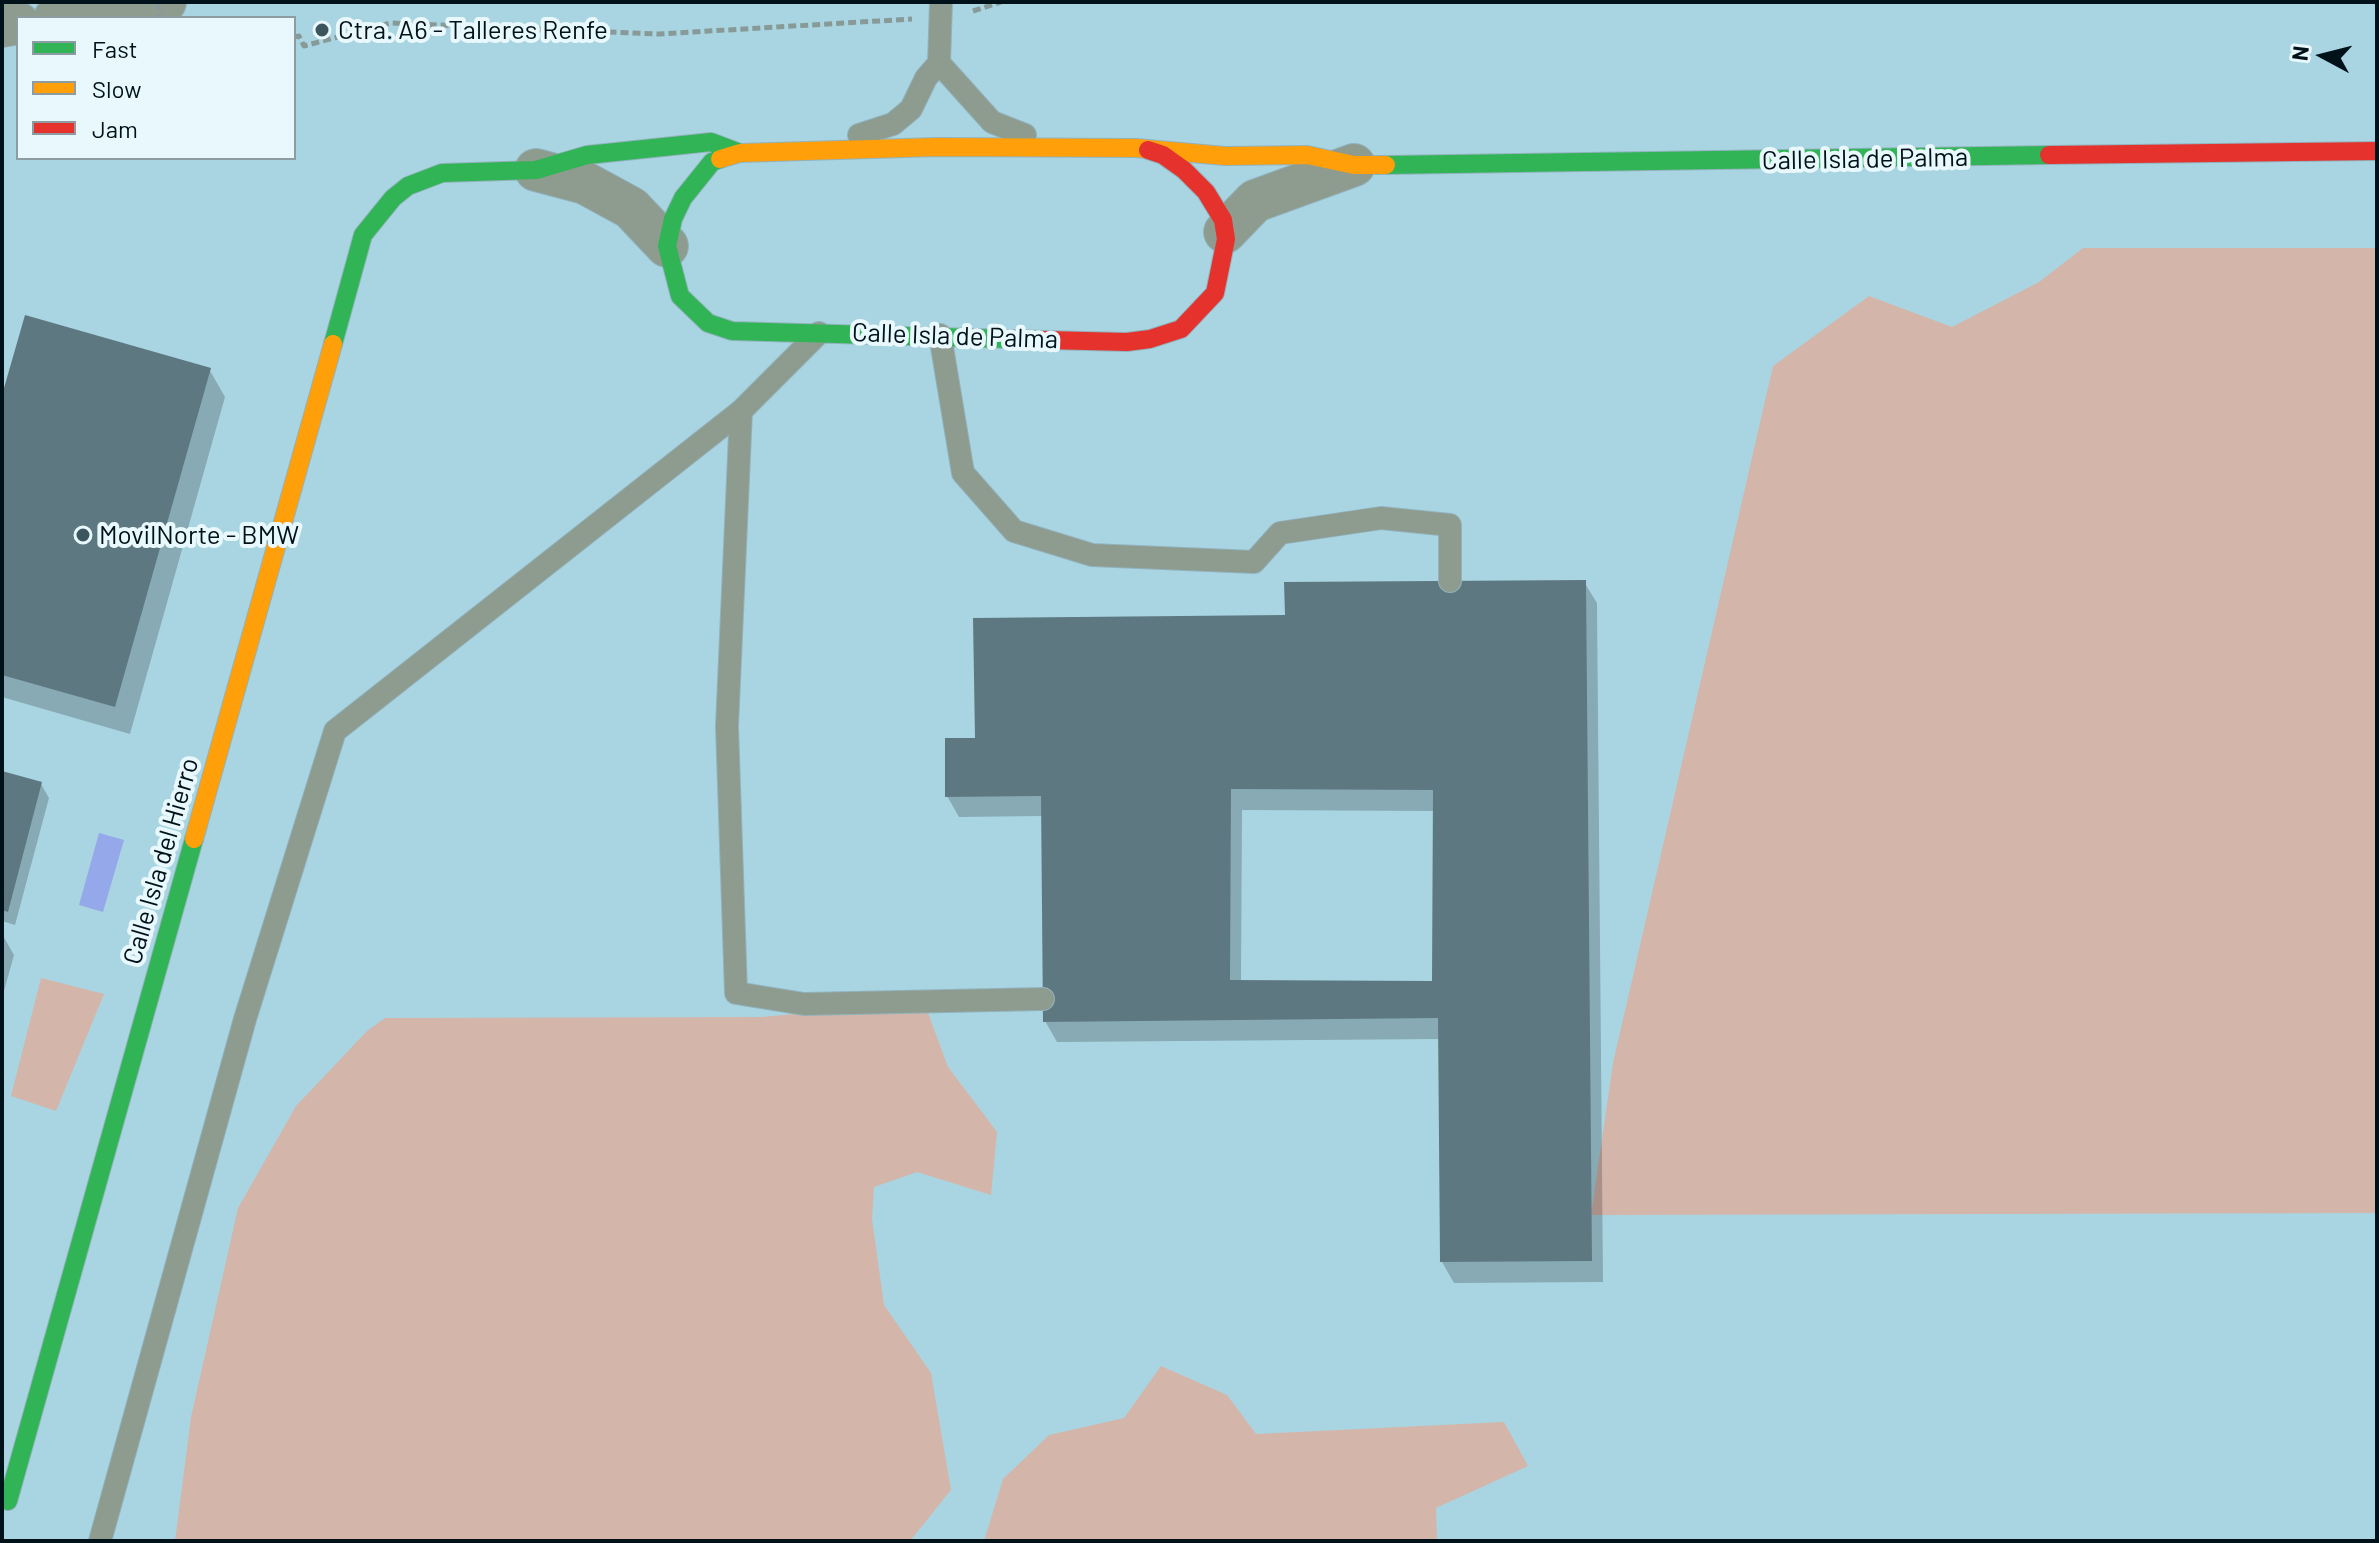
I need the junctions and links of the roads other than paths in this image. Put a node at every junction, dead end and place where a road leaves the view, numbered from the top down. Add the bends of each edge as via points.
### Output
1 (165, 2) edge
2 (941, 2) edge
3 (69, 16) edge
4 (939, 63) junction
5 (1092, 148) junction
6 (811, 149) junction
7 (1148, 150) junction
8 (2377, 151) edge
9 (740, 153) junction
10 (1354, 165) junction
11 (536, 170) junction
12 (1225, 232) junction
13 (363, 235) joint
14 (667, 246) junction
15 (821, 331) junction
16 (940, 335) junction
17 (741, 411) junction
18 (1450, 581) dead end
19 (1043, 999) dead end
20 (8, 1501) dead end
21 (100, 1541) edge

1 - 3 street
2 - 4 lane
4 - 5 lane via 992,122 1019,134
4 - 6 lane via 911,109 893,124
5 - 6 street, Calle Isla de Palma
5 - 7 street, Calle Isla de Palma
6 - 9 street, Calle Isla de Palma
7 - 10 street, Calle Isla de Palma via 1307,155
7 - 12 street, Calle Isla de Palma via 1184,170 1206,192
8 - 10 street, Calle Isla de Palma
9 - 11 street, Calle Isla de Palma via 711,142 587,155
9 - 14 street, Calle Isla de Palma via 712,162 690,187 673,219
10 - 12 street, Calle Isla de Palma via 1255,201
11 - 13 street, Calle Isla de Palma via 473,170 408,186
11 - 14 street, Calle Isla de Palma via 585,183 631,208
12 - 16 street, Calle Isla de Palma via 1215,293 1181,329 1127,342
13 - 20 street, Calle Isla del Hierro
14 - 15 street, Calle Isla de Palma via 680,296 708,323 732,331
15 - 16 street, Calle Isla de Palma
15 - 17 lane
16 - 18 lane via 963,473 1014,531 1092,555 1254,562 1280,533 1381,518 1450,525
17 - 19 lane via 727,726 736,993 804,1004
17 - 21 lane via 335,731 245,1019

